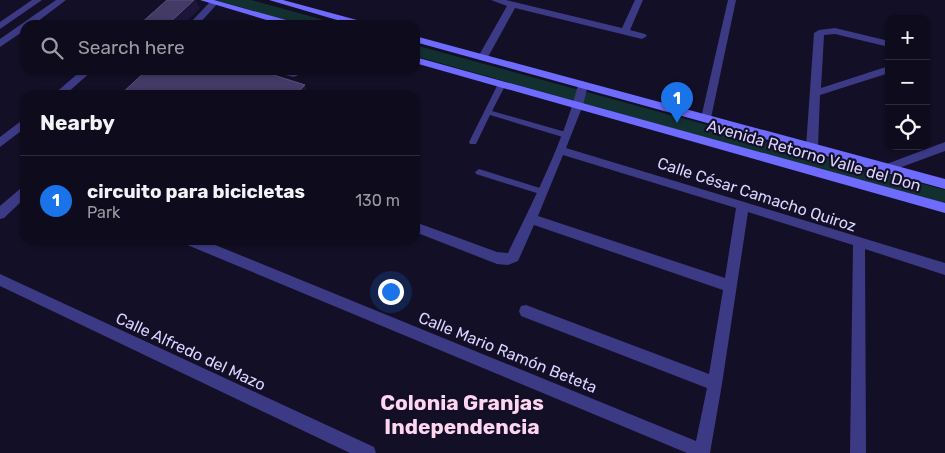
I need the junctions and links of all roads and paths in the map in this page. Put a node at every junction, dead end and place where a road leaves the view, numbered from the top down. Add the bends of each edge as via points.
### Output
1 (38, 0) edge
2 (62, 0) edge
3 (204, 0) edge
4 (273, 0) edge
5 (495, 0) edge
6 (639, 0) edge
7 (732, 0) edge
8 (214, 3) junction
9 (512, 4) junction
10 (34, 20) edge
11 (198, 20) edge
12 (276, 20) edge
13 (347, 20) edge
14 (0, 26) edge
15 (20, 30) edge
16 (625, 32) junction
17 (642, 36) dead end
18 (420, 39) edge
19 (885, 43) edge
20 (0, 44) edge
21 (483, 57) junction
22 (420, 61) edge
23 (885, 70) edge
24 (82, 75) edge
25 (583, 85) junction
26 (502, 86) junction
27 (64, 90) edge
28 (816, 93) junction
29 (578, 105) junction
30 (488, 112) junction
31 (706, 118) junction
32 (20, 126) edge
33 (566, 135) junction
34 (473, 142) dead end
35 (0, 143) edge
36 (945, 146) edge
37 (812, 147) junction
38 (560, 150) junction
39 (888, 168) junction
40 (479, 172) dead end
41 (945, 184) edge
42 (543, 192) junction
43 (20, 196) edge
44 (743, 205) junction
45 (945, 208) edge
46 (0, 214) edge
47 (531, 219) junction
48 (420, 229) edge
49 (859, 243) junction
50 (201, 245) edge
51 (945, 269) edge
52 (0, 280) edge
53 (730, 286) junction
54 (526, 311) dead end
55 (715, 384) junction
56 (702, 452) edge
57 (368, 453) edge
58 (858, 453) edge

1 - 14 street
2 - 10 street
3 - 8 street
4 - 13 street
5 - 9 street
6 - 16 street
7 - 31 street
8 - 11 street
8 - 12 street
9 - 16 street
9 - 21 street
15 - 20 street
16 - 17 street
18 - 21 street, Avenida Retorno Valle del Don
19 - 28 street via 835,31 820,32
21 - 25 street, Avenida Retorno Valle del Don
22 - 26 street, Avenida Retorno Valle del Don
23 - 28 street
24 - 27 street
25 - 29 street
25 - 31 street, Avenida Retorno Valle del Don
26 - 29 street, Avenida Retorno Valle del Don
26 - 30 lane
28 - 37 street
29 - 33 street
29 - 45 street, Avenida Retorno Valle del Don
30 - 33 lane
30 - 34 lane
31 - 37 street, Avenida Retorno Valle del Don
32 - 35 street
33 - 38 street
36 - 39 street
37 - 39 street, Avenida Retorno Valle del Don
38 - 42 street
38 - 44 street, Calle César Camacho Quiroz
39 - 41 street, Avenida Retorno Valle del Don
40 - 42 lane
42 - 47 street
43 - 46 street
44 - 49 street, Calle César Camacho Quiroz
44 - 53 street
47 - 48 street via 515,254 508,259 497,258
47 - 53 street
49 - 51 street, Calle César Camacho Quiroz
49 - 58 street
50 - 56 street, Calle Mario Ramón Beteta
52 - 57 street, Calle Alfredo del Mazo
53 - 55 street
54 - 55 street
55 - 56 street

